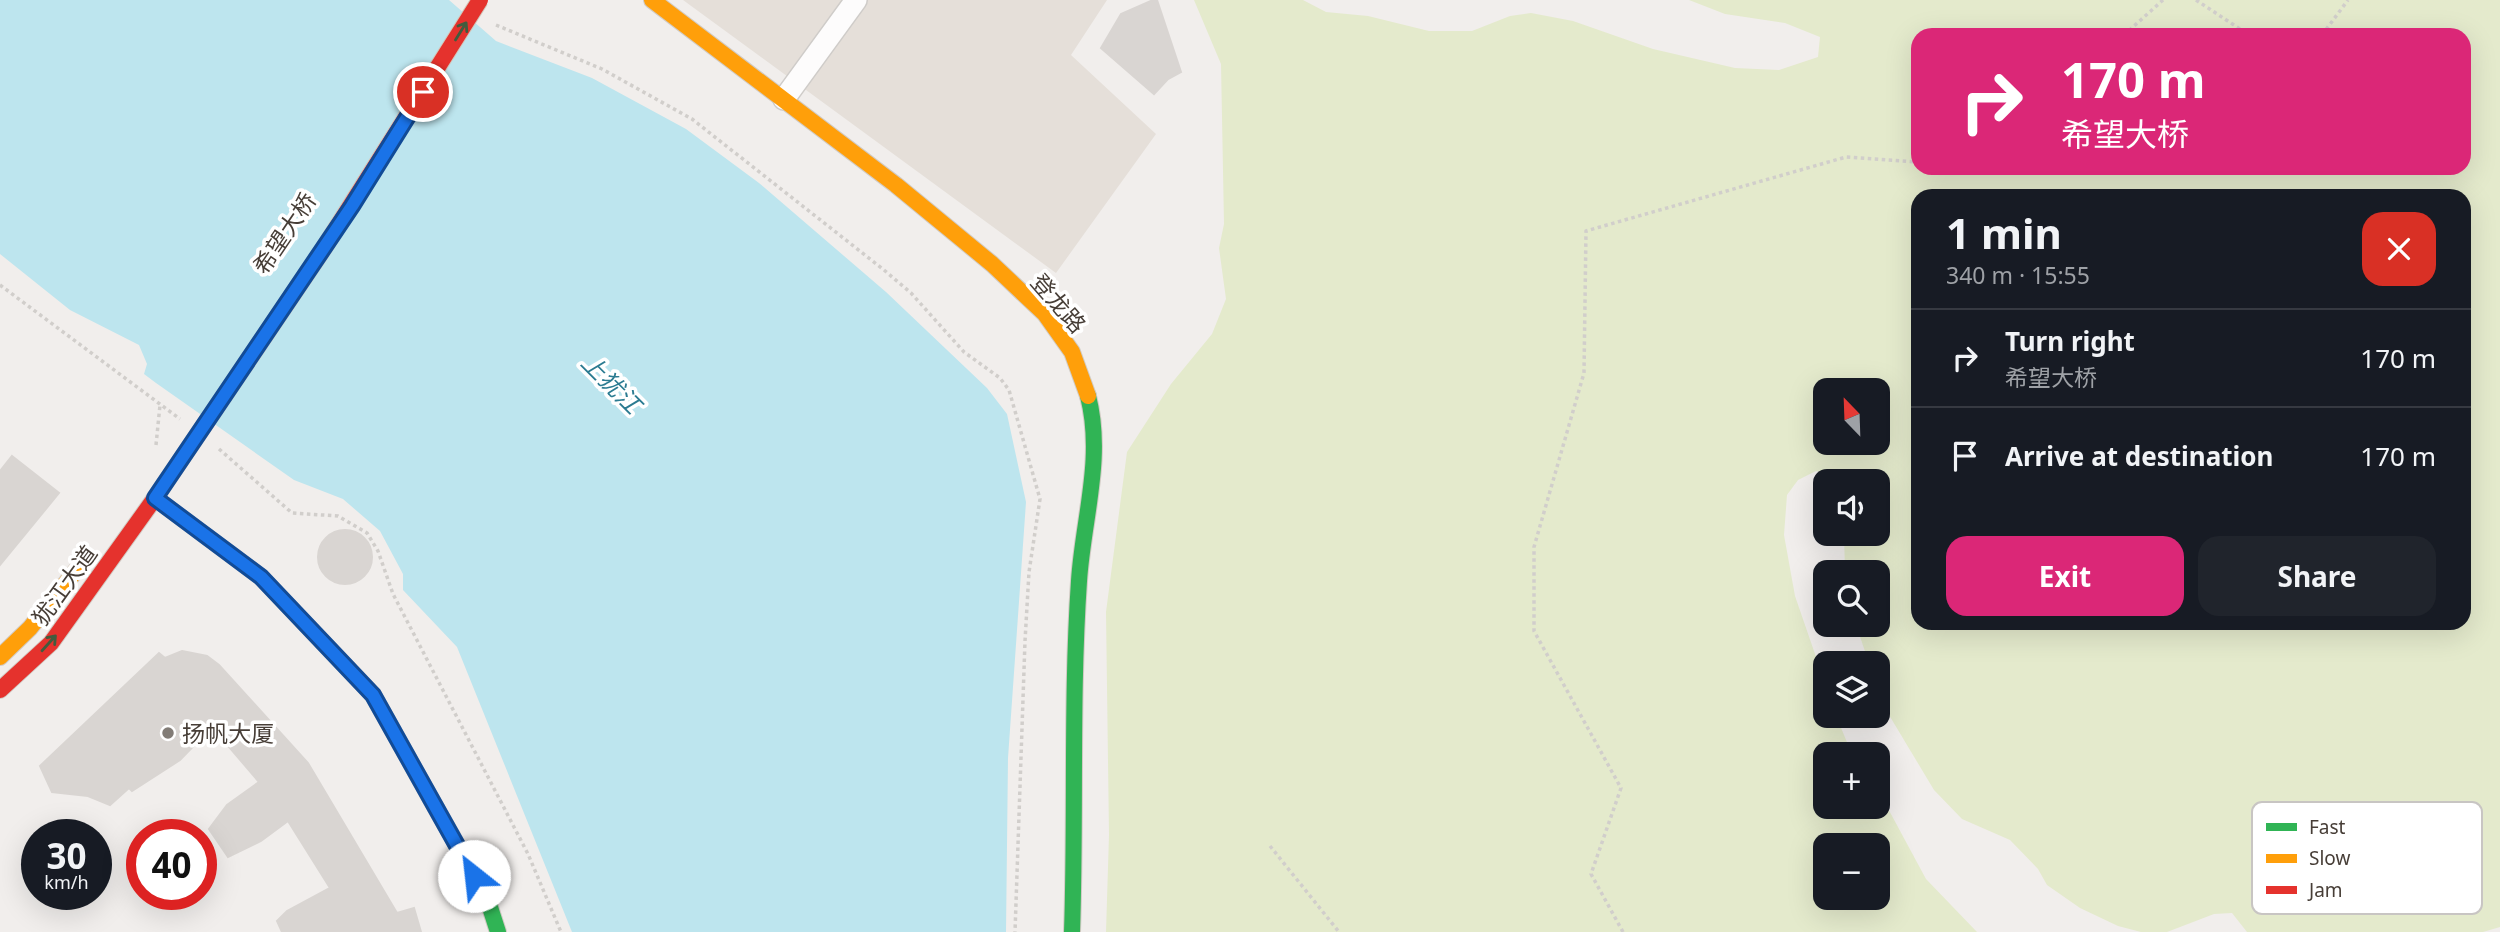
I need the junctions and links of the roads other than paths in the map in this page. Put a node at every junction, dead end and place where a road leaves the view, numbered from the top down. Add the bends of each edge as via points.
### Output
1 (480, 0) edge
2 (652, 0) edge
3 (856, 0) edge
4 (783, 99) junction
5 (155, 498) junction
6 (99, 542) dead end
7 (0, 657) edge
8 (0, 690) edge
9 (498, 932) edge
10 (1072, 932) edge

5 -> 1 street, 希望大桥, bridge via 352,206
2 - 4 street, 登龙路
3 - 4 street
4 - 10 street, 登龙路 via 906,193 1045,314 1072,352 1089,399 1095,455 1079,578 1074,681
8 -> 5 street, 犹江大道 via 51,643
5 - 9 street via 261,577 373,695 487,898
6 - 7 street, 犹江大道 via 30,628

